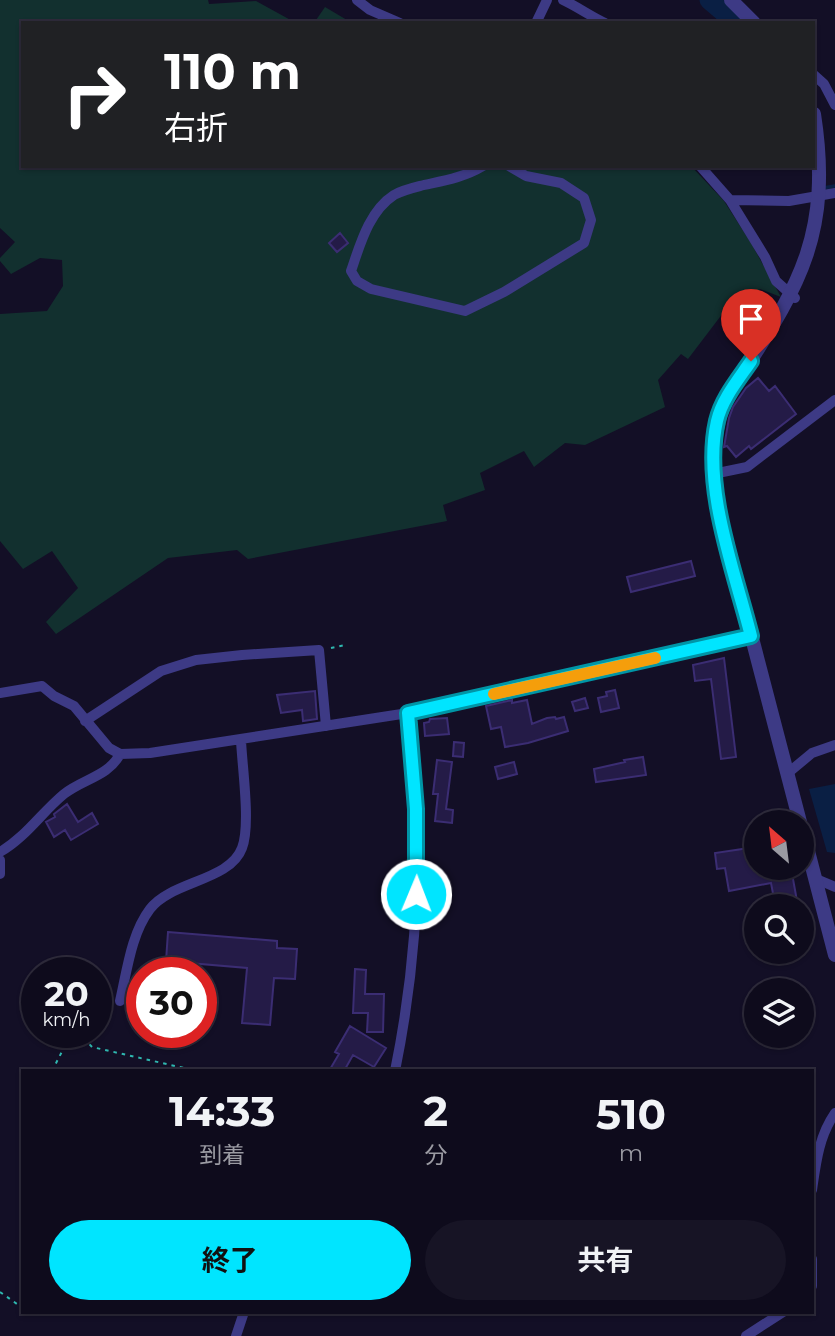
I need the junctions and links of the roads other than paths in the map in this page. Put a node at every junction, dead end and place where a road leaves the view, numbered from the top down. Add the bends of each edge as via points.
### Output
1 (357, 0) edge
2 (547, 0) edge
3 (563, 0) edge
4 (731, 0) edge
5 (395, 21) edge
6 (537, 21) edge
7 (600, 21) edge
8 (752, 21) edge
9 (815, 76) edge
10 (835, 105) edge
11 (815, 118) edge
12 (479, 168) edge
13 (512, 168) edge
14 (702, 168) edge
15 (831, 194) edge
16 (730, 200) junction
17 (795, 298) junction
18 (835, 400) edge
19 (713, 474) junction
20 (751, 636) junction
21 (0, 693) edge
22 (408, 713) junction
23 (85, 721) junction
24 (326, 726) junction
25 (241, 740) junction
26 (835, 745) edge
27 (120, 754) junction
28 (788, 773) junction
29 (797, 810) edge
30 (0, 852) edge
31 (0, 860) edge
32 (0, 874) edge
33 (814, 878) joint
34 (835, 887) edge
35 (835, 955) edge
36 (120, 1001) dead end
37 (395, 1069) edge
38 (835, 1113) edge
39 (814, 1176) edge
40 (243, 1314) edge
41 (780, 1314) edge
42 (236, 1336) edge
43 (746, 1336) edge

1 - 5 street
2 - 6 street
3 - 7 street
4 - 8 street
9 - 10 street
11 - 15 street
12 - 13 street via 450,181 394,195 373,217 362,241 351,271 357,282 465,311 584,243 592,220 584,198 561,183 526,176
14 - 16 street
15 - 16 street via 789,201
15 - 17 street via 825,229
16 - 17 street via 776,281
17 - 19 street via 724,403 717,421
18 - 19 street via 747,467
19 - 20 street
20 - 22 street
20 - 28 street
21 - 23 street via 42,686 74,706
22 - 24 street
22 - 37 street via 417,827 415,943
23 - 24 street via 161,670 196,660 319,650
23 - 27 street
24 - 25 street
25 - 27 street
25 - 36 street via 243,846 236,860 151,907 139,928
26 - 28 street via 812,752
27 - 30 street via 114,765 65,793
28 - 29 street
31 - 32 street
33 - 34 street
33 - 35 street
38 - 39 street via 825,1128
40 - 42 street
41 - 43 street

